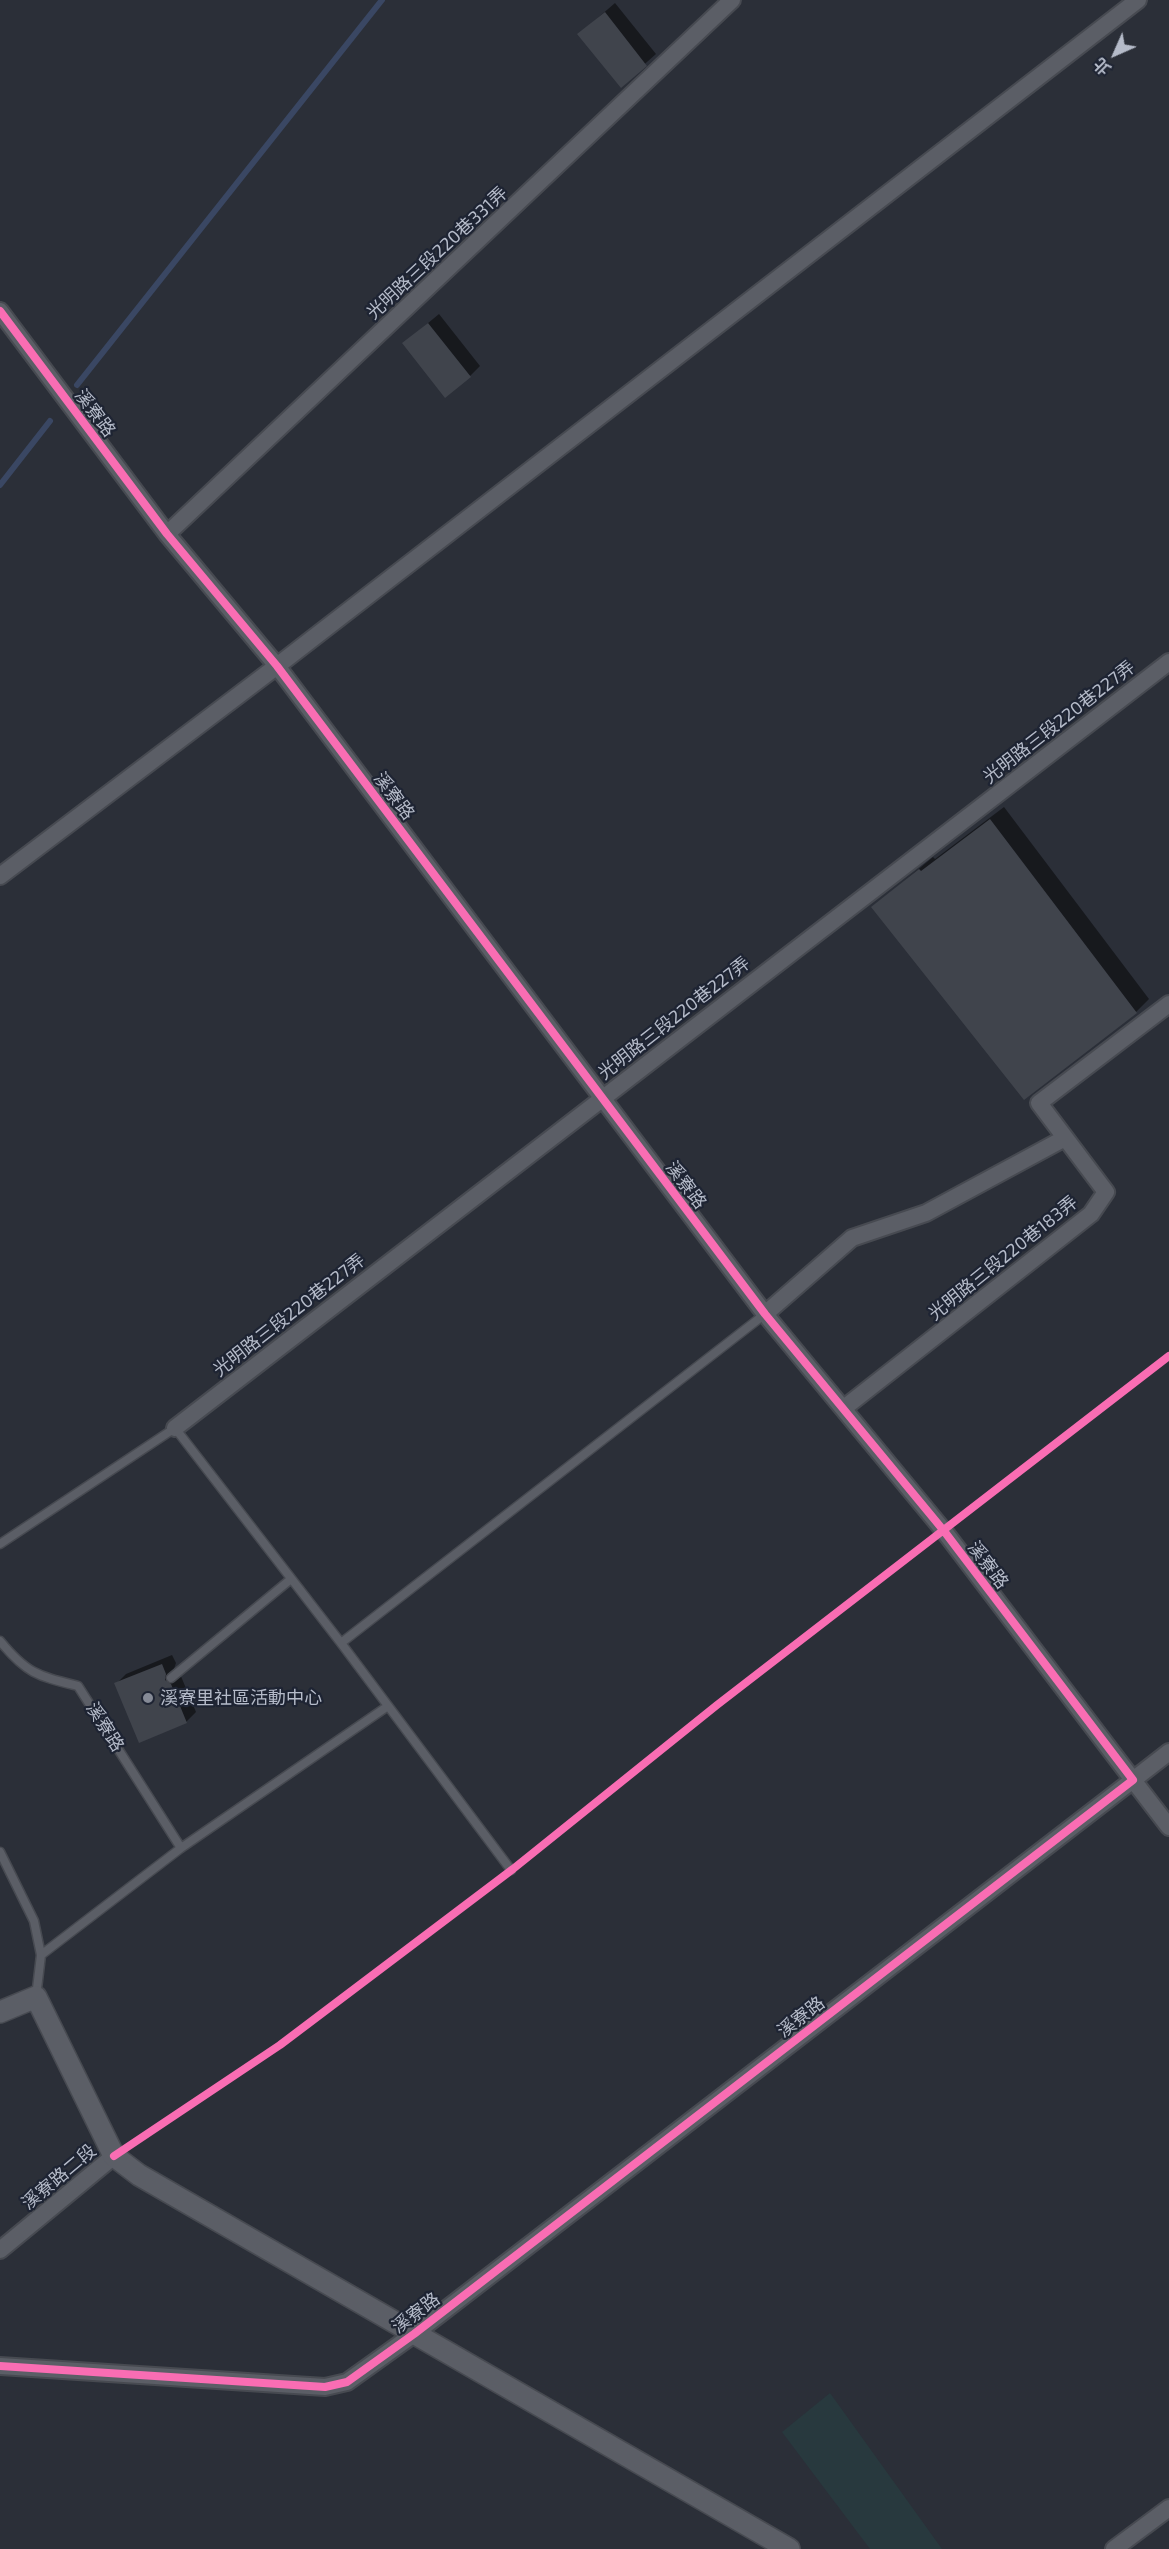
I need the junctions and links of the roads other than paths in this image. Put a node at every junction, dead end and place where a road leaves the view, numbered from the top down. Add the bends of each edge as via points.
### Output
1 (732, 0) edge
2 (1138, 0) edge
3 (0, 311) edge
4 (168, 534) junction
5 (1169, 662) edge
6 (277, 666) junction
7 (0, 876) edge
8 (1169, 1004) edge
9 (602, 1098) junction
10 (1065, 1138) junction
11 (765, 1314) junction
12 (844, 1408) junction
13 (175, 1428) junction
14 (0, 1544) edge
15 (291, 1579) junction
16 (0, 1641) edge
17 (340, 1643) junction
18 (171, 1678) dead end
19 (388, 1706) junction
20 (1169, 1752) edge
21 (1133, 1780) junction
22 (1169, 1827) edge
23 (181, 1848) junction
24 (0, 1852) edge
25 (511, 1870) dead end
26 (41, 1954) junction
27 (36, 1997) junction
28 (0, 2012) edge
29 (114, 2156) junction
30 (0, 2250) edge
31 (414, 2334) junction
32 (0, 2366) edge
33 (1169, 2508) edge
34 (789, 2549) edge
35 (1114, 2549) edge

1 - 4 street, 光明路三段220巷331弄
2 - 6 street
3 - 4 street, 溪寮路
4 - 6 street, 溪寮路
5 - 9 street, 光明路三段220巷227弄
6 - 7 street
6 - 9 street, 溪寮路
8 - 10 street, 光明路三段220巷183弄 via 1039,1103
9 - 11 street, 溪寮路
9 - 13 street, 光明路三段220巷227弄
10 - 11 street via 926,1213 852,1238
10 - 12 street, 光明路三段220巷183弄 via 1106,1192 1091,1214
11 - 12 street, 溪寮路
11 - 17 lane
12 - 21 street, 溪寮路 via 944,1531
13 - 14 lane
13 - 15 lane
15 - 17 lane
15 - 18 lane
16 - 23 lane, 溪寮路 via 15,1660 39,1676 78,1686
17 - 19 lane
19 - 23 lane
19 - 25 lane
20 - 21 street
21 - 22 street
21 - 31 street, 溪寮路
23 - 26 lane
24 - 26 lane via 34,1920
26 - 27 lane
27 - 28 street
27 - 29 street, 溪寮路
29 - 30 street, 溪寮路二段
29 - 31 street, 溪寮路 via 139,2175
31 - 32 street, 溪寮路 via 347,2382 325,2386
31 - 34 street, 溪寮路
33 - 35 street

